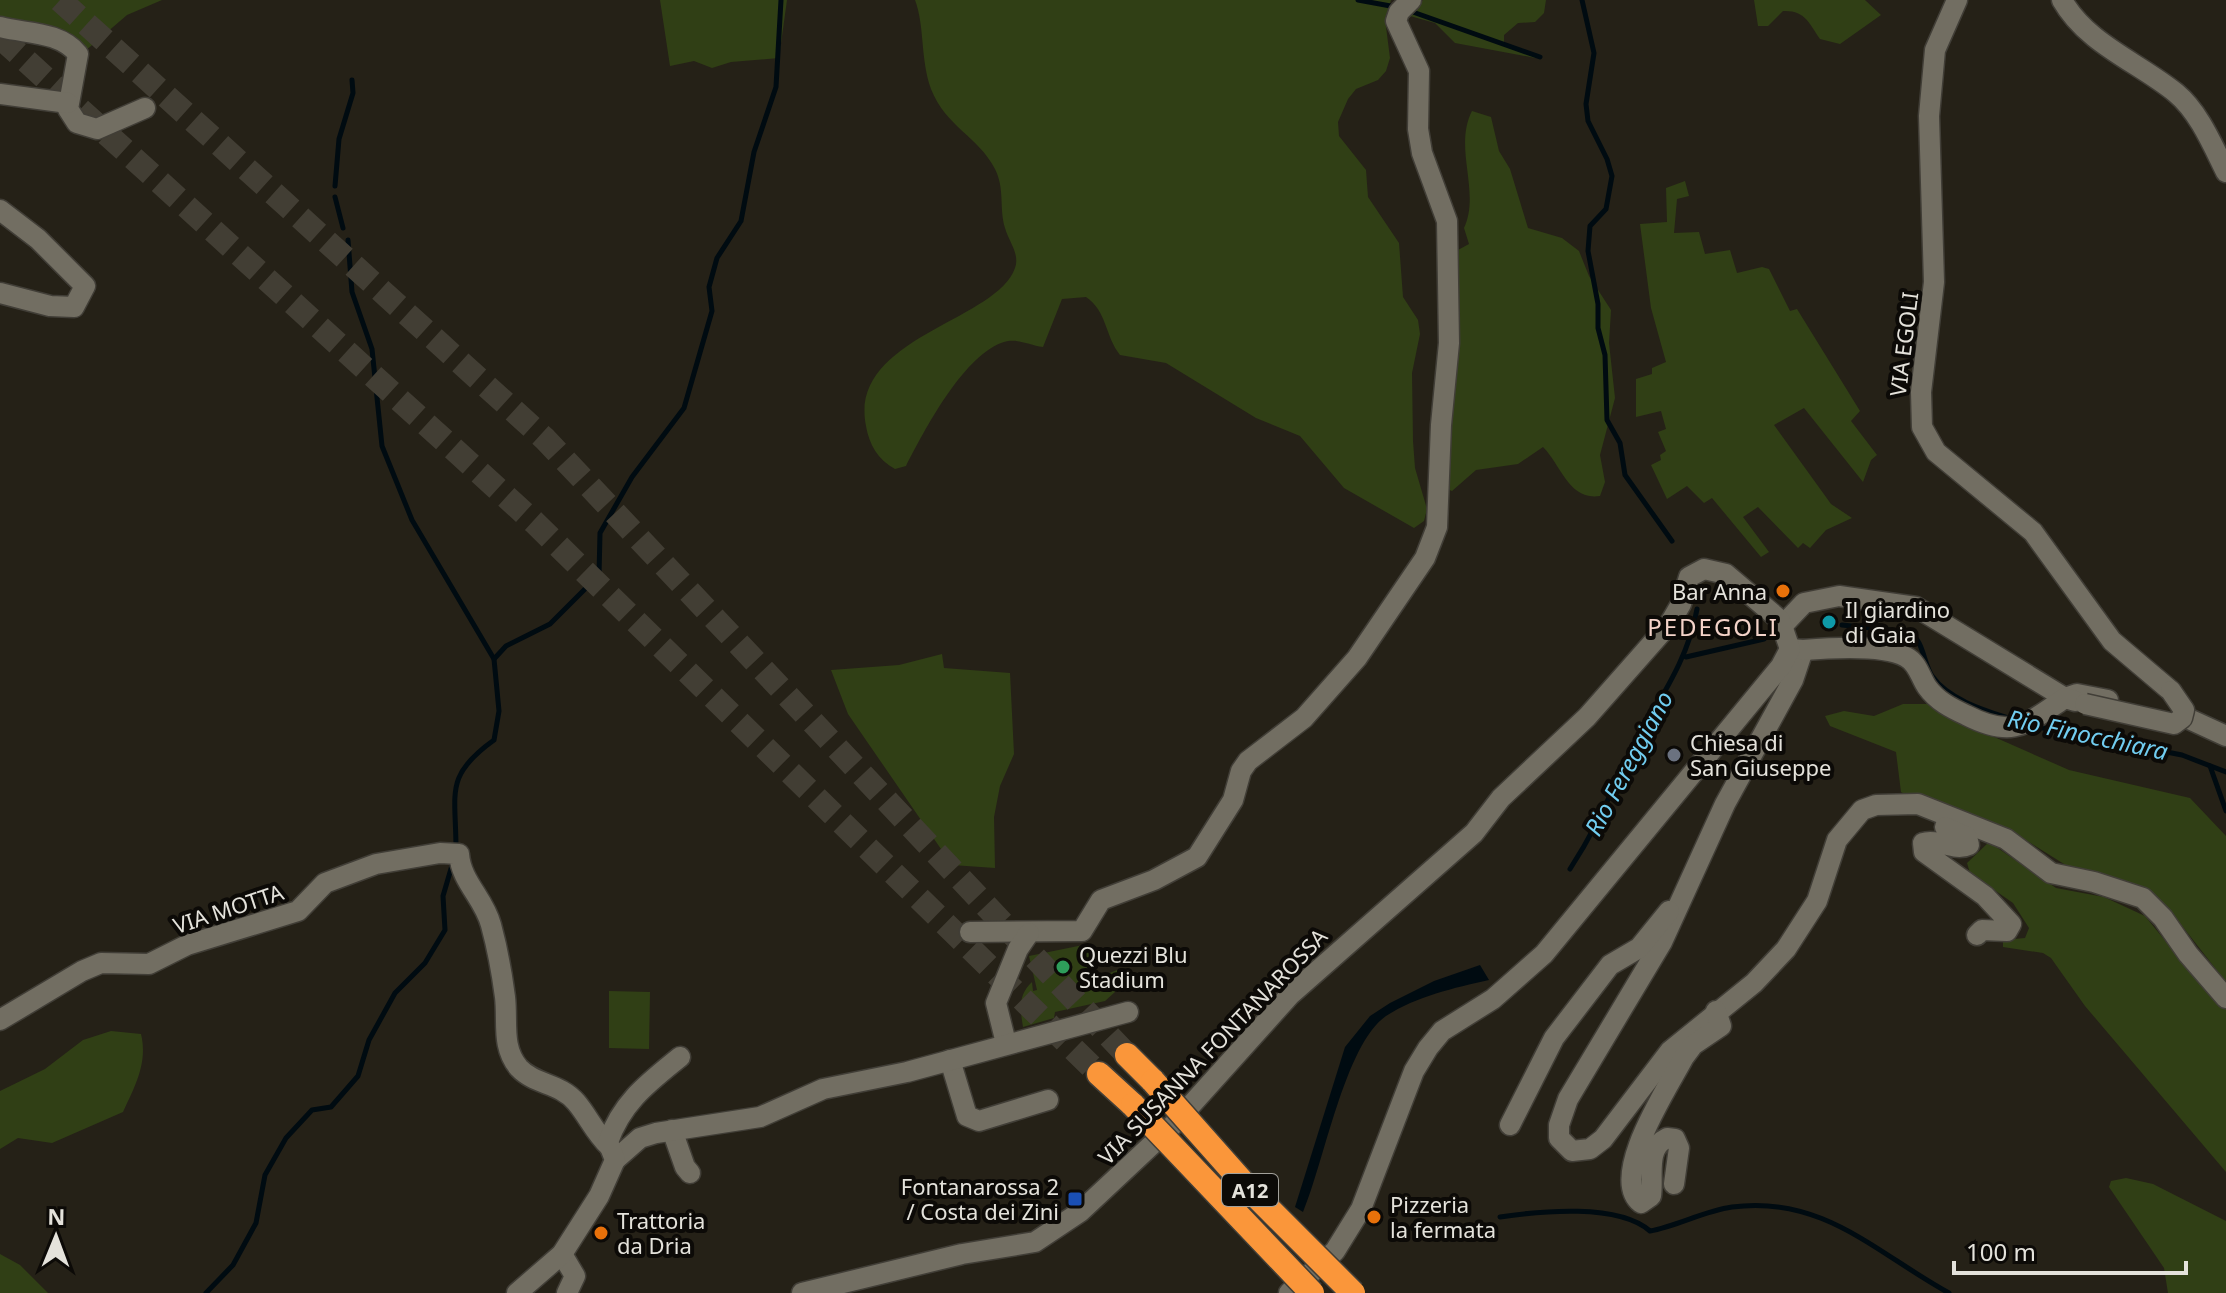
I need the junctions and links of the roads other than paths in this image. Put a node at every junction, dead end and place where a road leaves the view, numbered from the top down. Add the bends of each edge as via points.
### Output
1 (1411, 0) edge
2 (1957, 0) edge
3 (2062, 0) edge
4 (0, 27) edge
5 (0, 94) edge
6 (68, 103) junction
7 (145, 108) dead end
8 (2226, 172) edge
9 (0, 210) edge
10 (0, 293) edge
11 (1784, 624) junction
12 (1796, 649) junction
13 (2069, 702) junction
14 (2226, 736) edge
15 (1918, 804) junction
16 (1677, 909) junction
17 (970, 932) dead end
18 (1029, 933) junction
19 (1977, 935) dead end
20 (2226, 998) edge
21 (1716, 1011) junction
22 (1128, 1012) dead end
23 (0, 1020) edge
24 (1006, 1043) junction
25 (1127, 1055) tunnel mouth
26 (680, 1057) dead end
27 (950, 1060) junction
28 (1099, 1074) tunnel mouth
29 (1048, 1100) dead end
30 (1510, 1125) dead end
31 (672, 1130) junction
32 (612, 1153) junction
33 (690, 1173) dead end
34 (1674, 1184) dead end
35 (562, 1254) junction
36 (517, 1293) edge
37 (567, 1293) edge
38 (802, 1293) edge
39 (1289, 1293) edge
40 (1312, 1293) edge
41 (1353, 1293) edge

1 - 18 street via 1396,21 1419,71 1422,153 1447,221 1449,343 1437,527 1425,558 1357,658 1304,718 1248,761 1233,800 1197,857 1101,900 1082,931
2 - 13 street, VIA EGOLI, bridge via 1935,50 1929,116 1934,282 1922,427 1936,452 2033,532 2112,641 2171,691 2184,710 2174,724
3 - 8 street via 2086,33 2179,95
4 - 6 street via 47,34 72,45 78,54
5 - 6 street
6 - 7 street via 73,120 97,129
9 - 10 street via 85,286 74,307
11 - 12 street
11 - 13 street via 1804,603 1839,596 1916,607
11 - 38 street, VIA SUSANNA FONTANAROSSA via 1719,571 1704,569 1691,575 1670,623 1587,717 1501,798 1474,833 1290,995 1174,1124 1046,1238
12 - 13 street via 1896,652 1914,662 1941,703 1990,727 2019,727
12 - 16 street via 1793,680 1725,804
12 - 39 street via 1544,954 1493,999 1442,1031 1428,1048 1414,1071 1361,1209 1335,1251
13 - 14 street via 2077,694 2096,697 2182,717
15 - 19 street via 1919,815 1970,841 1960,848 1929,841 1923,843 1924,852 1985,896 2011,924 2007,931 1982,930
15 - 20 street via 2006,839 2051,873 2143,898
15 - 21 street via 1876,805 1855,817 1837,840 1817,901 1786,949 1754,983
16 - 21 street via 1630,1001 1568,1099 1559,1138 1580,1153 1603,1139 1670,1051
16 - 30 street via 1665,912 1639,948 1610,965 1554,1038
17 - 18 street
18 - 24 street via 996,1003
21 - 34 street via 1721,1026 1684,1057 1635,1154 1630,1185 1641,1203 1651,1196 1650,1168 1658,1144 1675,1139 1679,1148
22 - 24 street
23 - 32 street, VIA MOTTA via 50,987 101,963 149,964 187,945 298,911 337,878 376,864 455,853 492,927 512,1057 529,1077 560,1088 576,1101
24 - 27 street
25 - 41 highway, A12, bridge
26 - 32 street via 626,1104 613,1126
27 - 29 street via 967,1116 979,1121
27 - 31 street via 823,1089 760,1117
28 - 40 highway, A12, bridge
31 - 32 street
31 - 33 street
32 - 35 street via 599,1196
35 - 36 street
35 - 37 street via 575,1276

